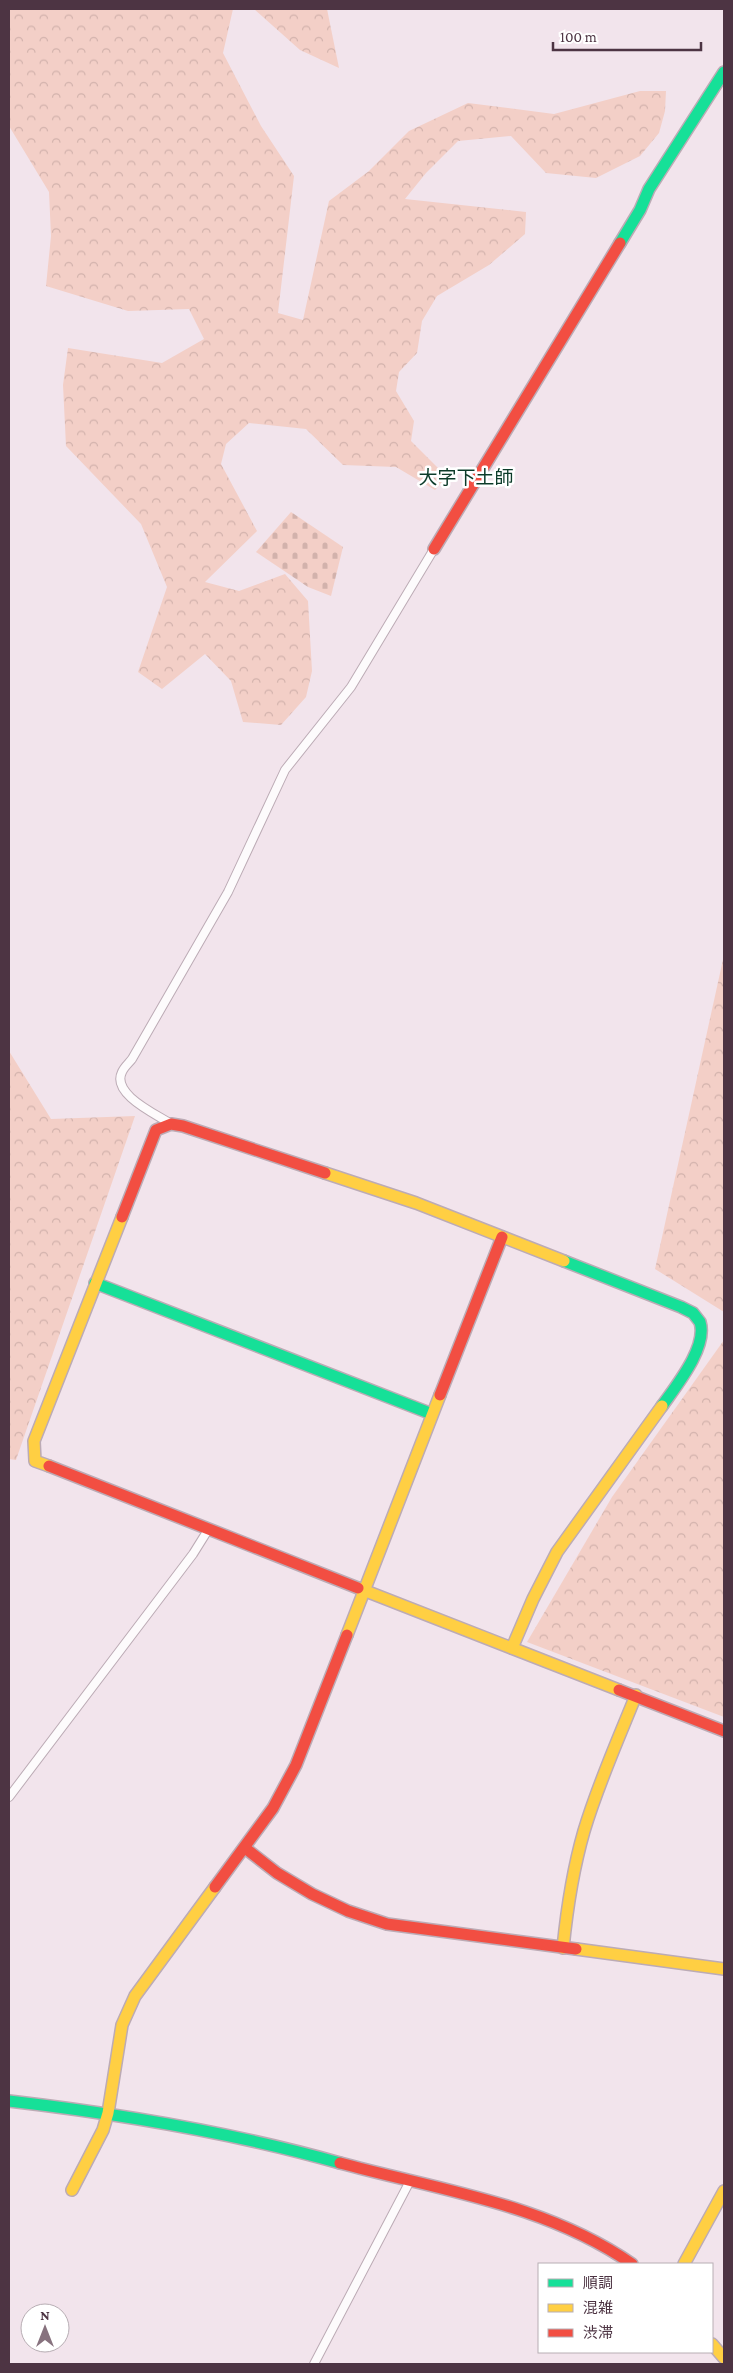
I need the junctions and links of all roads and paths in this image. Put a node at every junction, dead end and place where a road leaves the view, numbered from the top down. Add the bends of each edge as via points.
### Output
1 (724, 72) edge
2 (434, 549) joint
3 (171, 1124) junction
4 (502, 1237) junction
5 (95, 1283) junction
6 (432, 1414) junction
7 (208, 1530) junction
8 (364, 1591) junction
9 (512, 1648) junction
10 (636, 1696) junction
11 (724, 1731) edge
12 (9, 1797) edge
13 (245, 1848) junction
14 (563, 1948) junction
15 (724, 1969) edge
16 (9, 2101) edge
17 (108, 2113) junction
18 (410, 2181) junction
19 (72, 2190) dead end
20 (724, 2191) edge
21 (630, 2263) edge
22 (685, 2263) edge
23 (713, 2345) edge
24 (724, 2358) edge
25 (314, 2364) edge

1 - 2 street via 649,189 640,210
2 - 3 street via 351,687 285,770 228,892 121,1073 121,1085 130,1098
3 - 4 street via 416,1203
3 - 5 street via 163,1126 152,1136
4 - 6 street
4 - 9 street via 692,1312 702,1328 698,1347 684,1374 558,1550 536,1590
5 - 6 street
5 - 7 street via 34,1440 36,1461
6 - 8 street
7 - 8 street
7 - 12 street
8 - 9 street
8 - 13 street via 296,1765 274,1808
9 - 10 street
10 - 11 street
10 - 14 street via 579,1850
13 - 14 street via 295,1884 358,1916 415,1929
13 - 17 street via 166,1951 131,2005 122,2025
14 - 15 street
16 - 17 street
17 - 18 street via 240,2137
17 - 19 street via 103,2130
18 - 21 street via 557,2222 594,2239
18 - 25 street
20 - 22 street
23 - 24 street

